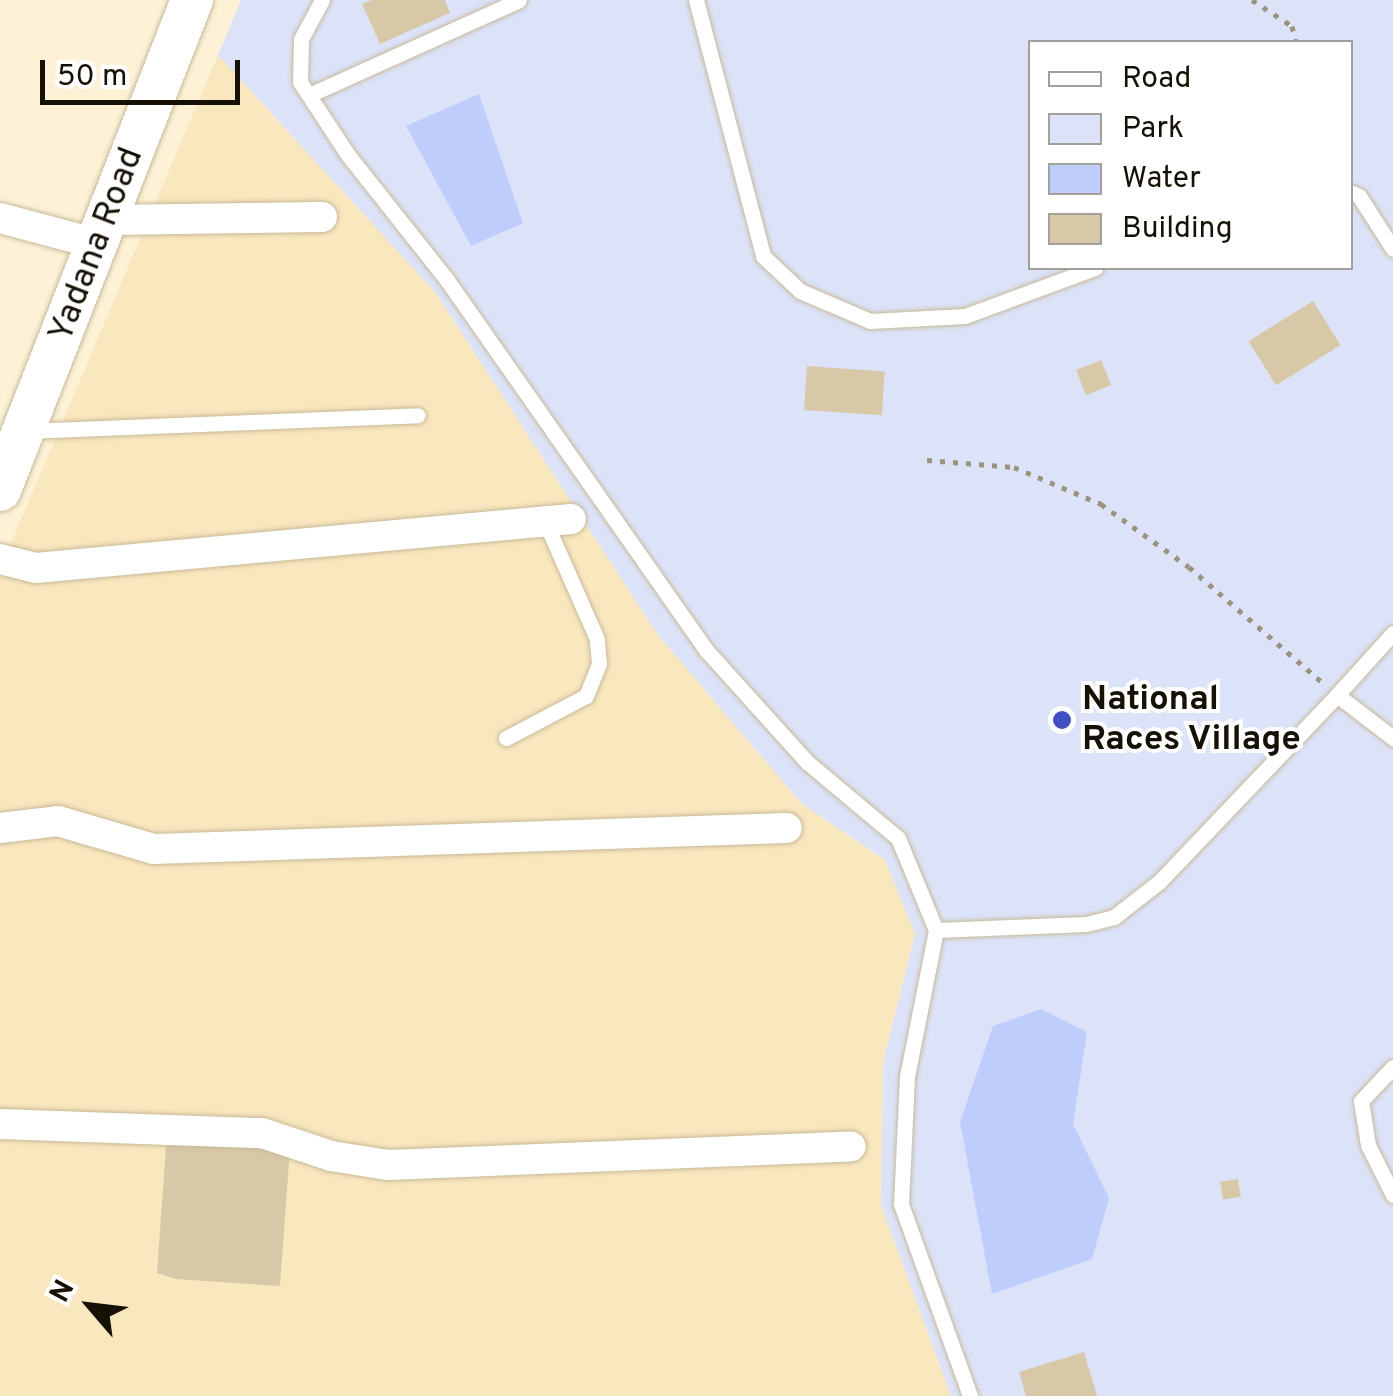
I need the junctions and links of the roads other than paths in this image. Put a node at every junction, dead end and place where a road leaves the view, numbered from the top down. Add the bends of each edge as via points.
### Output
1 (192, 0) edge
2 (322, 0) edge
3 (518, 0) edge
4 (696, 0) edge
5 (309, 95) junction
6 (1353, 194) edge
7 (322, 217) dead end
8 (0, 218) edge
9 (102, 232) junction
10 (1393, 249) edge
11 (1091, 270) edge
12 (418, 415) dead end
13 (24, 431) junction
14 (0, 490) edge
15 (558, 520) joint
16 (0, 560) edge
17 (1393, 633) edge
18 (1337, 695) junction
19 (506, 738) dead end
20 (1393, 738) edge
21 (0, 828) edge
22 (787, 828) dead end
23 (936, 930) junction
24 (1393, 1067) edge
25 (0, 1124) edge
26 (851, 1146) dead end
27 (1393, 1195) edge
28 (970, 1396) edge

1 - 9 main road, Yadana Road
2 - 5 lane via 301,39 300,82
3 - 5 lane
4 - 11 lane via 763,256 800,291 870,321 965,316
5 - 23 lane via 448,280 707,650 807,762 898,838
6 - 10 lane
7 - 9 street
8 - 9 street
9 - 13 main road, Yadana Road
12 - 13 lane
13 - 14 main road, Yadana Road
15 - 16 street via 36,568
15 - 19 lane via 599,664 586,696
17 - 18 lane
18 - 20 lane
18 - 23 lane via 1160,881 1114,917
21 - 22 street via 58,821 154,849
23 - 28 lane via 907,1077 901,1204
24 - 27 lane via 1361,1102 1368,1145
25 - 26 street via 262,1133 330,1156 388,1166

